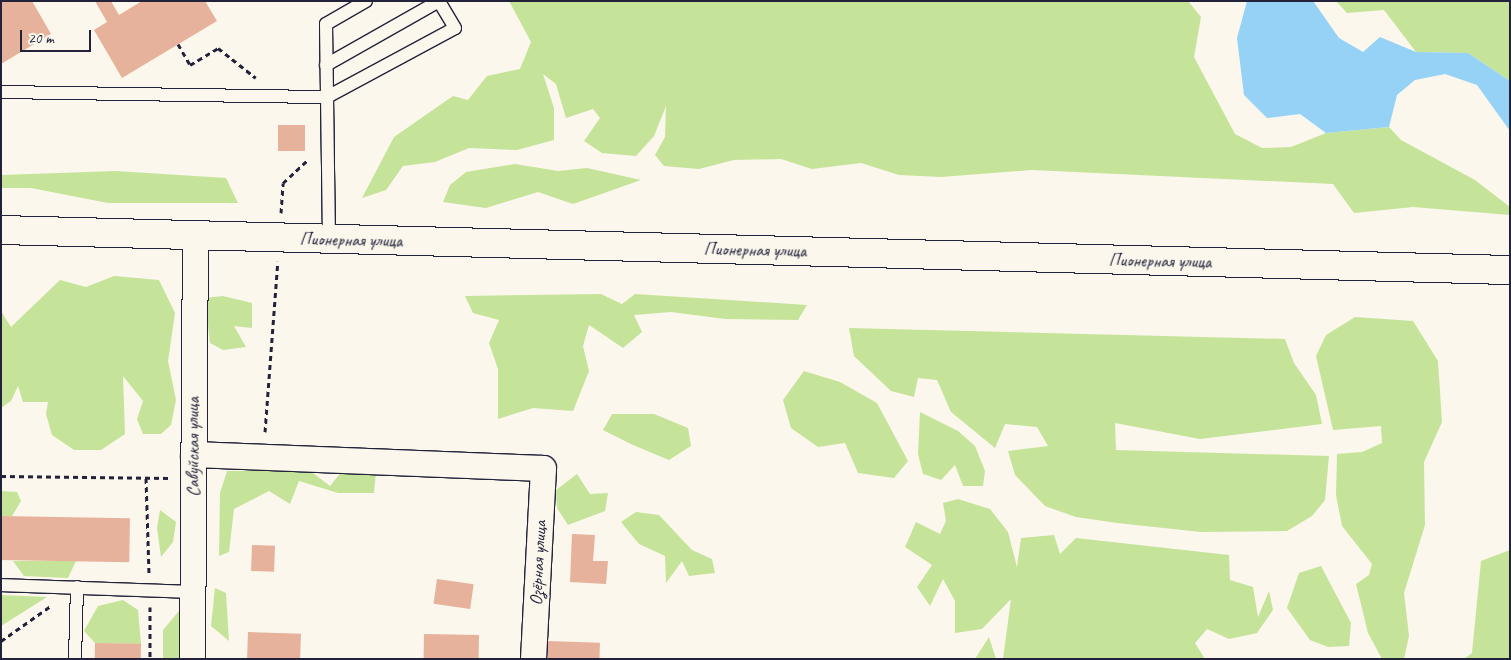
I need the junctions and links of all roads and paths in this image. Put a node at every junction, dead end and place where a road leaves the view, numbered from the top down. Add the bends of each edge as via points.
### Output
1 (366, 1) edge
2 (439, 1) edge
3 (326, 66) junction
4 (1, 92) edge
5 (327, 97) junction
6 (1, 230) edge
7 (195, 234) junction
8 (329, 239) junction
9 (1510, 270) edge
10 (193, 466) junction
11 (1, 476) edge
12 (146, 478) junction
13 (1, 584) edge
14 (77, 587) junction
15 (150, 590) junction
16 (194, 592) junction
17 (1, 641) edge
18 (75, 659) edge
19 (150, 659) edge
20 (192, 659) edge
21 (533, 659) edge

1 - 3 lane via 326,24
2 - 3 lane
2 - 5 lane via 455,28
3 - 5 lane
4 - 5 lane
5 - 8 lane
6 - 7 main road, Пионерная улица
7 - 8 main road, Пионерная улица
7 - 10 street, Савуйская улица
8 - 9 main road, Пионерная улица
10 - 12 path
10 - 16 street, Савуйская улица
10 - 21 street, Озёрная улица via 543,468
11 - 12 path
12 - 15 path
13 - 14 lane
14 - 15 lane
14 - 17 path
14 - 18 lane
15 - 16 lane
15 - 19 path
16 - 20 street, Савуйская улица

